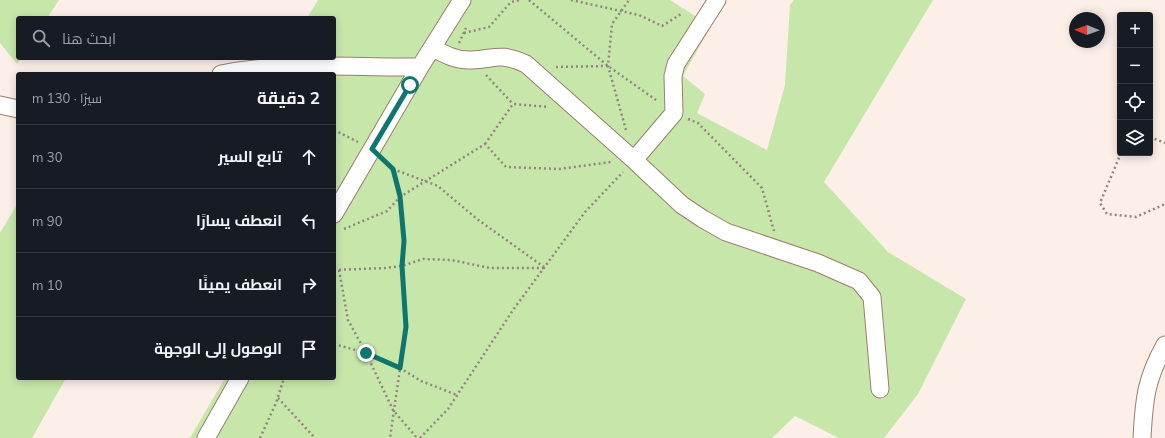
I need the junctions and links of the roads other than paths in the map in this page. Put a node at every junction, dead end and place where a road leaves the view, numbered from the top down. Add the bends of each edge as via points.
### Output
1 (462, 0) edge
2 (717, 0) edge
3 (433, 48) junction
4 (420, 67) junction
5 (230, 72) edge
6 (0, 104) edge
7 (16, 108) edge
8 (634, 160) junction
9 (336, 211) edge
10 (1165, 345) edge
11 (239, 380) edge
12 (880, 389) dead end
13 (206, 438) edge
14 (1142, 438) edge

1 - 3 street
2 - 8 street via 676,64 673,76 674,113
3 - 4 street
3 - 8 street via 450,56 471,60 512,57 532,68
4 - 5 street via 357,68 314,65 248,68
4 - 9 street
6 - 7 street
8 - 12 street via 682,205 726,232 818,263 859,281 872,297
10 - 14 street via 1149,376 1144,399
11 - 13 street

